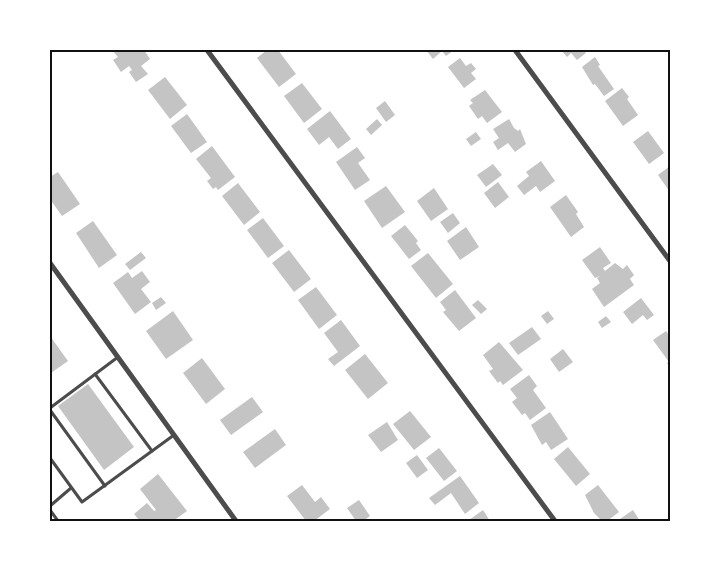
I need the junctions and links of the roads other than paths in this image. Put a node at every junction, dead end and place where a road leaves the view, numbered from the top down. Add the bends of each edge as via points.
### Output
1 (207, 50) edge
2 (515, 50) edge
3 (670, 261) edge
4 (50, 262) edge
5 (118, 357) junction
6 (95, 374) junction
7 (50, 409) edge
8 (174, 435) junction
9 (152, 451) junction
10 (50, 458) edge
11 (105, 486) junction
12 (71, 488) junction
13 (50, 506) edge
14 (50, 510) edge
15 (234, 519) edge
16 (58, 521) edge
17 (227, 521) edge
18 (555, 521) edge

1 - 18 street
2 - 3 street
4 - 5 street
5 - 6 lane
5 - 8 street
6 - 7 lane
6 - 9 lane
7 - 11 lane
8 - 9 lane
8 - 15 street
9 - 11 lane
10 - 12 lane
11 - 12 lane via 82,502
12 - 13 lane
14 - 16 lane
15 - 17 street

